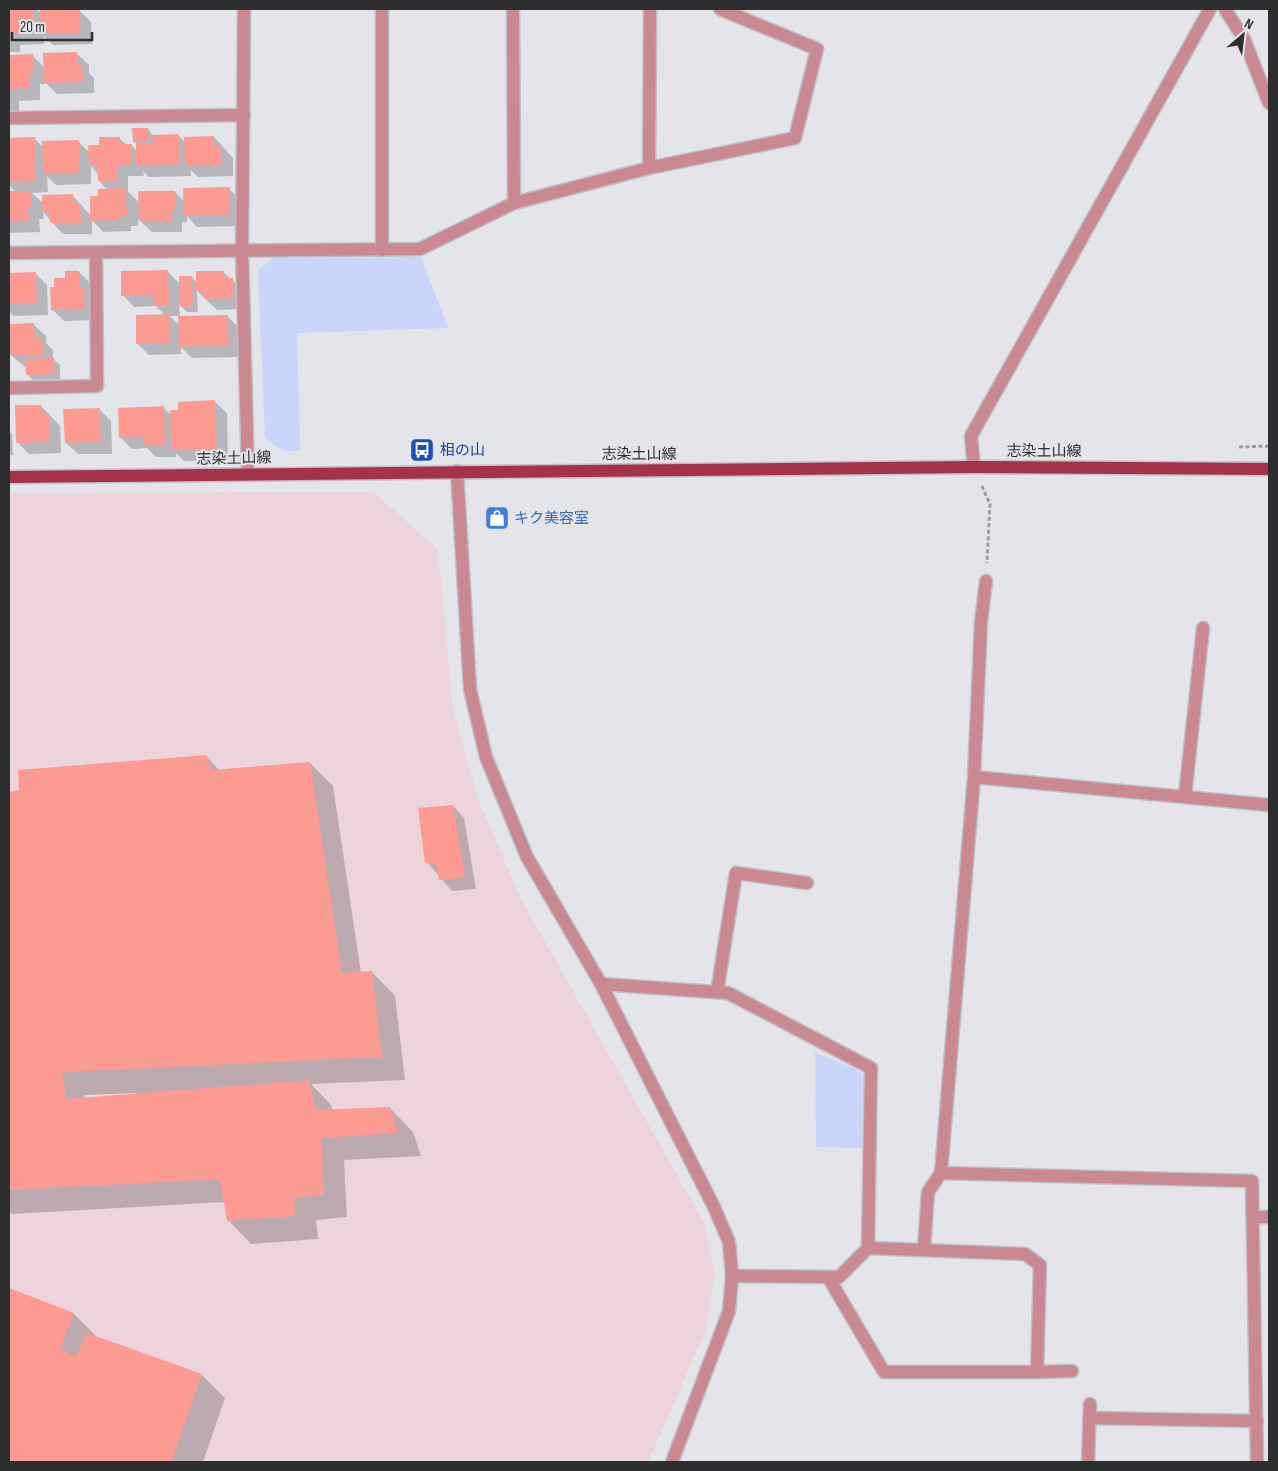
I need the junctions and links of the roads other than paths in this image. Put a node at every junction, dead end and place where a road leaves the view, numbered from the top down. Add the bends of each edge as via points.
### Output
1 (244, 9) edge
2 (382, 9) edge
3 (513, 9) edge
4 (650, 9) edge
5 (720, 9) edge
6 (1210, 9) edge
7 (1225, 9) edge
8 (1269, 103) edge
9 (244, 115) junction
10 (9, 118) edge
11 (649, 168) junction
12 (514, 202) junction
13 (382, 250) junction
14 (242, 251) junction
15 (9, 252) edge
16 (96, 252) junction
17 (9, 388) edge
18 (974, 467) junction
19 (1269, 469) edge
20 (457, 471) junction
21 (248, 474) junction
22 (9, 477) edge
23 (986, 581) road end
24 (1203, 628) dead end
25 (974, 777) junction
26 (1184, 796) junction
27 (1269, 805) edge
28 (807, 883) dead end
29 (601, 984) junction
30 (717, 992) junction
31 (941, 1173) junction
32 (1253, 1217) junction
33 (1269, 1217) edge
34 (868, 1248) junction
35 (924, 1249) junction
36 (732, 1276) junction
37 (828, 1278) junction
38 (1072, 1371) dead end
39 (1037, 1372) junction
40 (1090, 1404) dead end
41 (1089, 1418) junction
42 (1257, 1421) junction
43 (672, 1462) edge
44 (1088, 1462) edge
45 (1257, 1462) edge

1 - 9 street
2 - 13 street
3 - 12 street
4 - 11 street
5 - 11 street via 817,49 795,138
6 - 18 street via 971,436
7 - 8 street via 1244,39
9 - 10 street
9 - 14 street
11 - 12 street
12 - 13 street via 420,249
13 - 14 street
14 - 16 street
14 - 21 street
15 - 16 street
16 - 17 street via 97,386
18 - 19 main road, 志染土山線
18 - 20 main road, 志染土山線
20 - 21 main road, 志染土山線
20 - 29 street via 470,689 486,757 527,857
21 - 22 main road, 志染土山線
23 - 25 street
24 - 26 street
25 - 26 street
25 - 31 street
26 - 27 street
28 - 30 street via 736,873
29 - 30 street
29 - 36 street via 714,1207 729,1242
30 - 34 street via 728,993 871,1068
31 - 32 street via 1252,1181
31 - 35 street via 928,1192
32 - 33 street
32 - 42 street
34 - 35 street
34 - 37 street via 839,1277
35 - 39 street via 1025,1254 1040,1265
36 - 37 street
36 - 43 street via 729,1311
37 - 39 street via 884,1372
38 - 39 street
40 - 41 street
41 - 42 street
41 - 44 street
42 - 45 street

